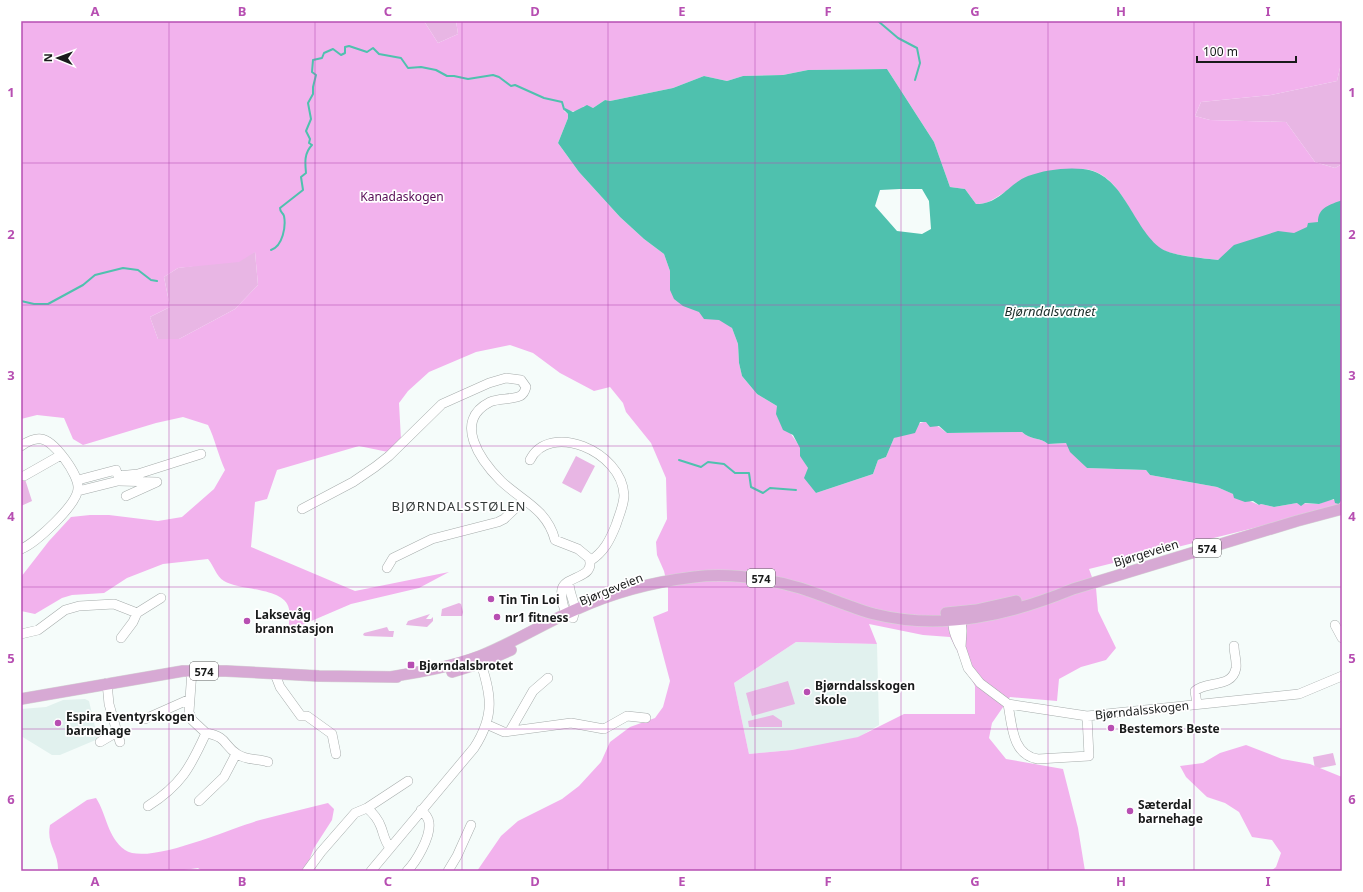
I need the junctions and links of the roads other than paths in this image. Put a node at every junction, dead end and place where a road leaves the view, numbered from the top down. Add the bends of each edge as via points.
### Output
1 (21, 446) edge
2 (202, 454) dead end
3 (61, 455) junction
4 (530, 460) dead end
5 (24, 476) dead end
6 (118, 478) junction
7 (78, 486) junction
8 (126, 496) dead end
9 (524, 500) junction
10 (302, 509) dead end
11 (1342, 509) edge
12 (21, 549) edge
13 (590, 561) junction
14 (387, 568) dead end
15 (161, 598) dead end
16 (137, 613) junction
17 (572, 614) junction
18 (957, 618) junction
19 (1335, 625) dead end
20 (21, 634) edge
21 (121, 638) dead end
22 (1342, 638) edge
23 (1234, 646) dead end
24 (480, 660) junction
25 (192, 671) junction
26 (275, 674) junction
27 (1342, 676) edge
28 (548, 678) dead end
29 (107, 683) junction
30 (21, 699) edge
31 (190, 699) junction
32 (1008, 704) junction
33 (1197, 704) junction
34 (1087, 716) junction
35 (646, 718) dead end
36 (145, 719) dead end
37 (486, 724) junction
38 (510, 731) junction
39 (117, 732) junction
40 (206, 733) junction
41 (100, 742) dead end
42 (120, 742) dead end
43 (236, 754) junction
44 (336, 754) dead end
45 (268, 762) dead end
46 (408, 782) dead end
47 (199, 801) dead end
48 (148, 806) dead end
49 (367, 808) junction
50 (421, 810) junction
51 (471, 825) dead end
52 (390, 848) junction
53 (308, 871) edge
54 (371, 871) edge
55 (407, 871) edge
56 (448, 871) edge

1 - 3 street via 36,438 42,439 50,443
2 - 6 street
3 - 5 street
3 - 7 street
4 - 13 street via 542,446 570,443 603,456 618,474 624,496 618,518 605,548
6 - 7 street via 116,470
6 - 8 street via 157,482
7 - 12 street via 70,504 48,530
9 - 10 street via 483,461 472,434 475,418 485,406 523,394 526,386 524,383 510,378 489,383 442,404 375,467 353,482
9 - 13 street via 544,515 555,540 583,552
9 - 14 street via 498,522 432,539 393,558
11 - 18 main road, Bjørgeveien / 574 via 1073,589
13 - 17 street via 586,572 569,582
15 - 16 street
16 - 20 street via 114,604 79,606 65,610 38,630
16 - 21 street
17 - 18 main road, Bjørgeveien / 574 via 662,582 719,575 763,578 876,614 905,619
17 - 24 main road, Bjørgeveien / 574
18 - 32 street, Bjørndalsskogen via 954,631 964,661 987,690
19 - 22 street
23 - 33 street, Bjørndalsskogen via 1237,666 1234,674 1230,680 1223,683 1195,690
24 - 26 main road, Bjørgeveien / 574 via 430,676 390,678
24 - 37 street via 490,697
25 - 26 main road, Bjørgeveien / 574
25 - 29 main road, Bjørgeveien / 574
25 - 31 street
26 - 44 street via 280,687 301,716 307,716 332,734
27 - 33 street, Bjørndalsskogen via 1299,694
28 - 38 street via 533,691
29 - 30 main road, Bjørgeveien / 574
29 - 39 street via 109,704
31 - 36 street
31 - 40 street via 192,720
32 - 34 street, Bjørndalsskogen
32 - 34 street, Bjørndalsskogen via 1015,741 1022,754 1029,758 1089,756
33 - 34 street, Bjørndalsskogen
35 - 38 street via 627,716 604,729 571,723
37 - 38 street via 500,732
37 - 50 street via 474,748
39 - 41 street
39 - 42 street
40 - 43 street via 225,740
40 - 48 street via 194,760 178,784
43 - 45 street
43 - 47 street via 224,777
46 - 49 street
49 - 52 street via 376,817 383,839
49 - 53 street via 355,813
50 - 52 street
50 - 55 street via 430,822 429,830 423,847
51 - 56 street
52 - 54 street

